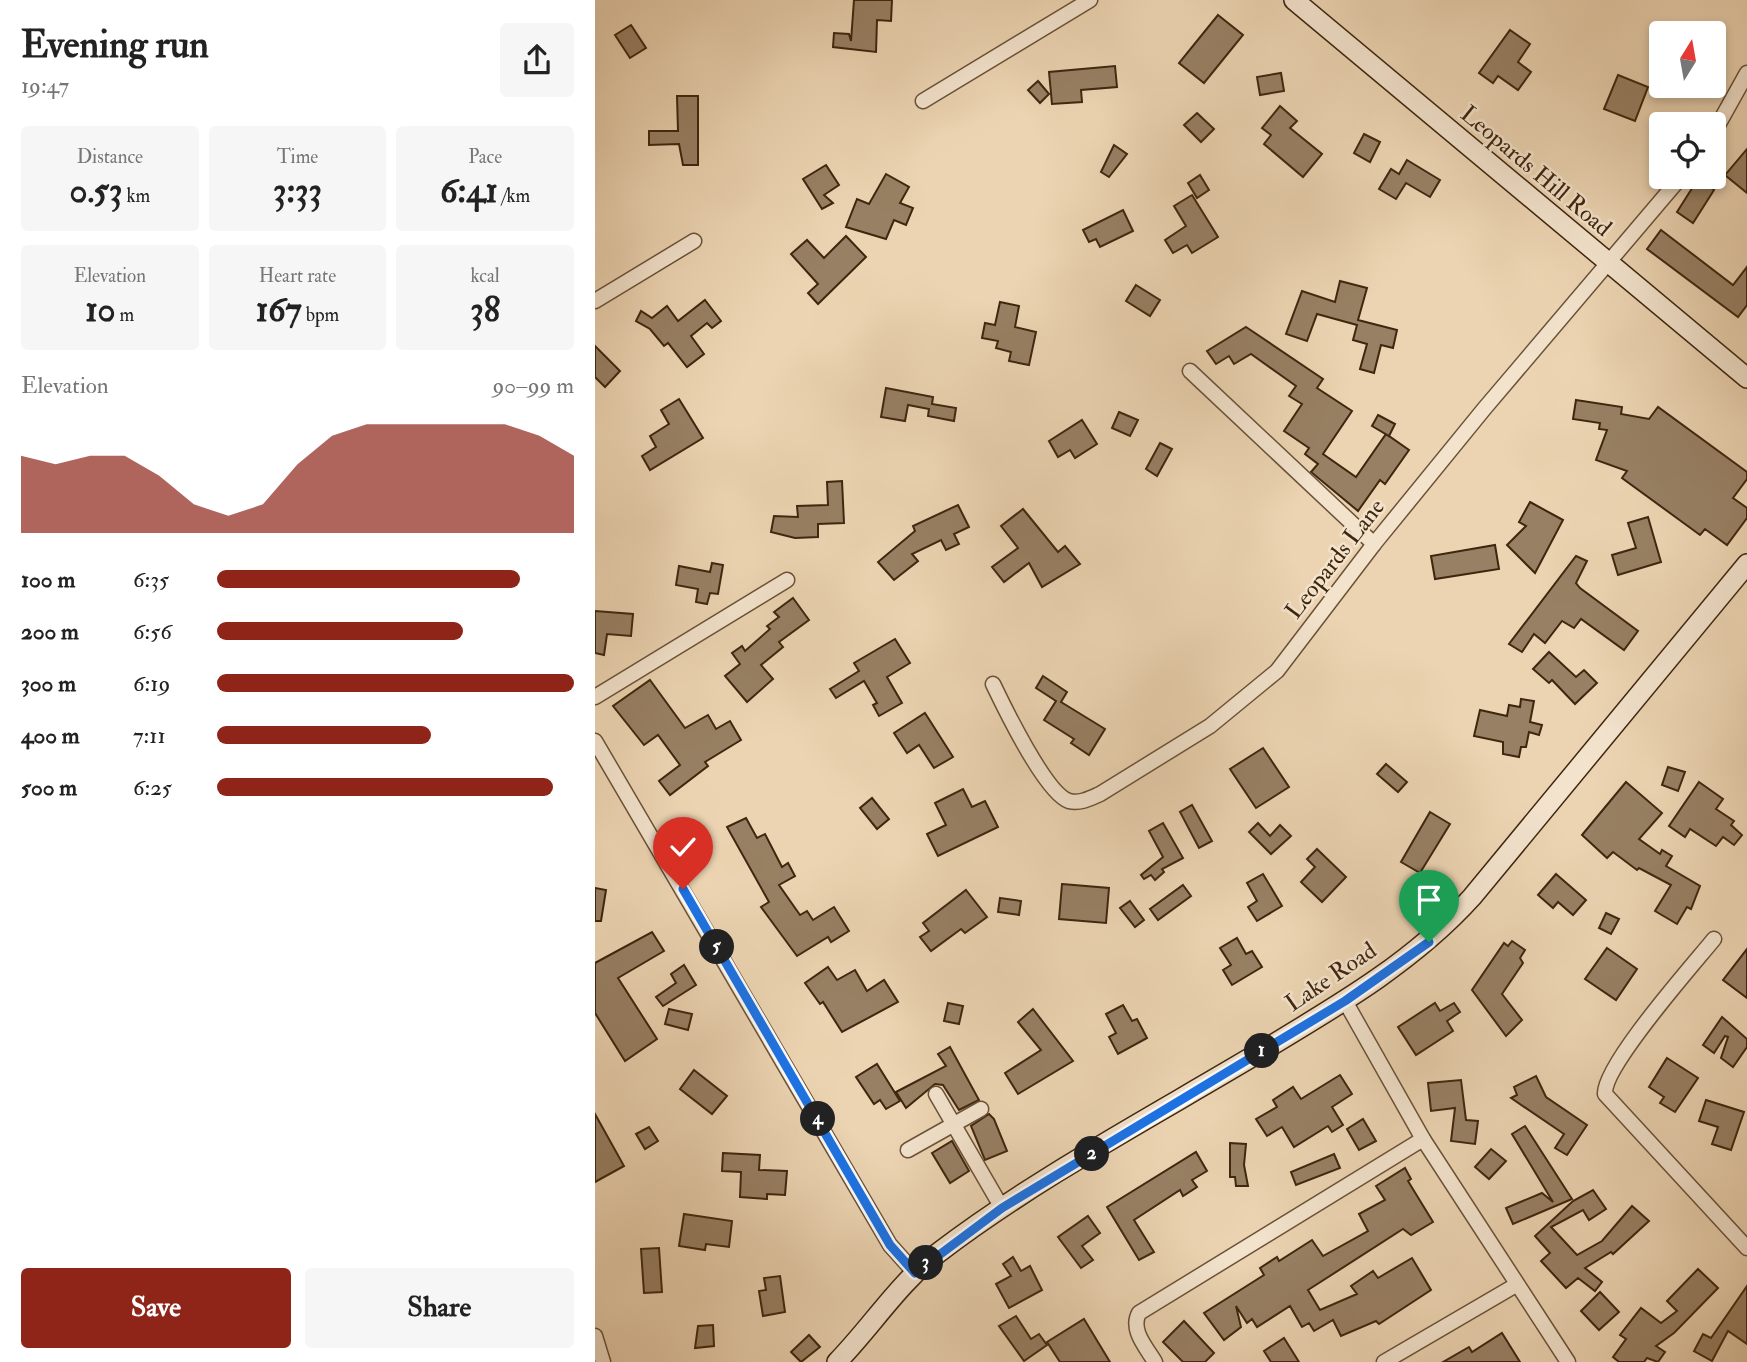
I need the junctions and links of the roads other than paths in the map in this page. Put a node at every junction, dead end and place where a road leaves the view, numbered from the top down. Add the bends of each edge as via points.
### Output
1 (1090, 0) edge
2 (1294, 0) edge
3 (1747, 73) edge
4 (923, 102) dead end
5 (1725, 112) edge
6 (1671, 189) edge
7 (694, 241) dead end
8 (1608, 264) junction
9 (595, 301) edge
10 (1190, 371) dead end
11 (1747, 378) edge
12 (1374, 544) junction
13 (1747, 564) edge
14 (787, 580) dead end
15 (993, 684) dead end
16 (595, 697) edge
17 (595, 741) edge
18 (1714, 939) dead end
19 (1345, 1001) junction
20 (936, 1094) dead end
21 (981, 1109) dead end
22 (953, 1124) junction
23 (1423, 1139) junction
24 (908, 1150) dead end
25 (1002, 1208) junction
26 (1747, 1248) edge
27 (915, 1273) junction
28 (1516, 1285) junction
29 (595, 1336) edge
30 (603, 1362) edge
31 (837, 1362) edge
32 (1155, 1362) edge
33 (1384, 1362) edge
34 (1568, 1362) edge

1 - 4 street
2 - 8 main road, Leopards Hill Road
3 - 5 street
6 - 8 street, Leopards Lane
7 - 9 street
8 - 11 main road, Leopards Hill Road
8 - 12 street, Leopards Lane
10 - 12 street
12 - 15 street, Leopards Lane via 1277,671 1247,698 1199,733 1083,801 1070,801 1057,793 1013,727
13 - 19 main road, Lake Road via 1464,907 1429,942
14 - 16 street
17 - 27 street via 890,1245
18 - 26 street via 1610,1074 1605,1094
19 - 23 street
19 - 25 main road, Lake Road
20 - 22 street
21 - 22 street
22 - 24 street
22 - 25 street
23 - 28 street
23 - 32 street via 1139,1313 1135,1326
25 - 27 main road, Lake Road
27 - 31 main road, Lake Road
28 - 33 street
28 - 34 street
29 - 30 street

